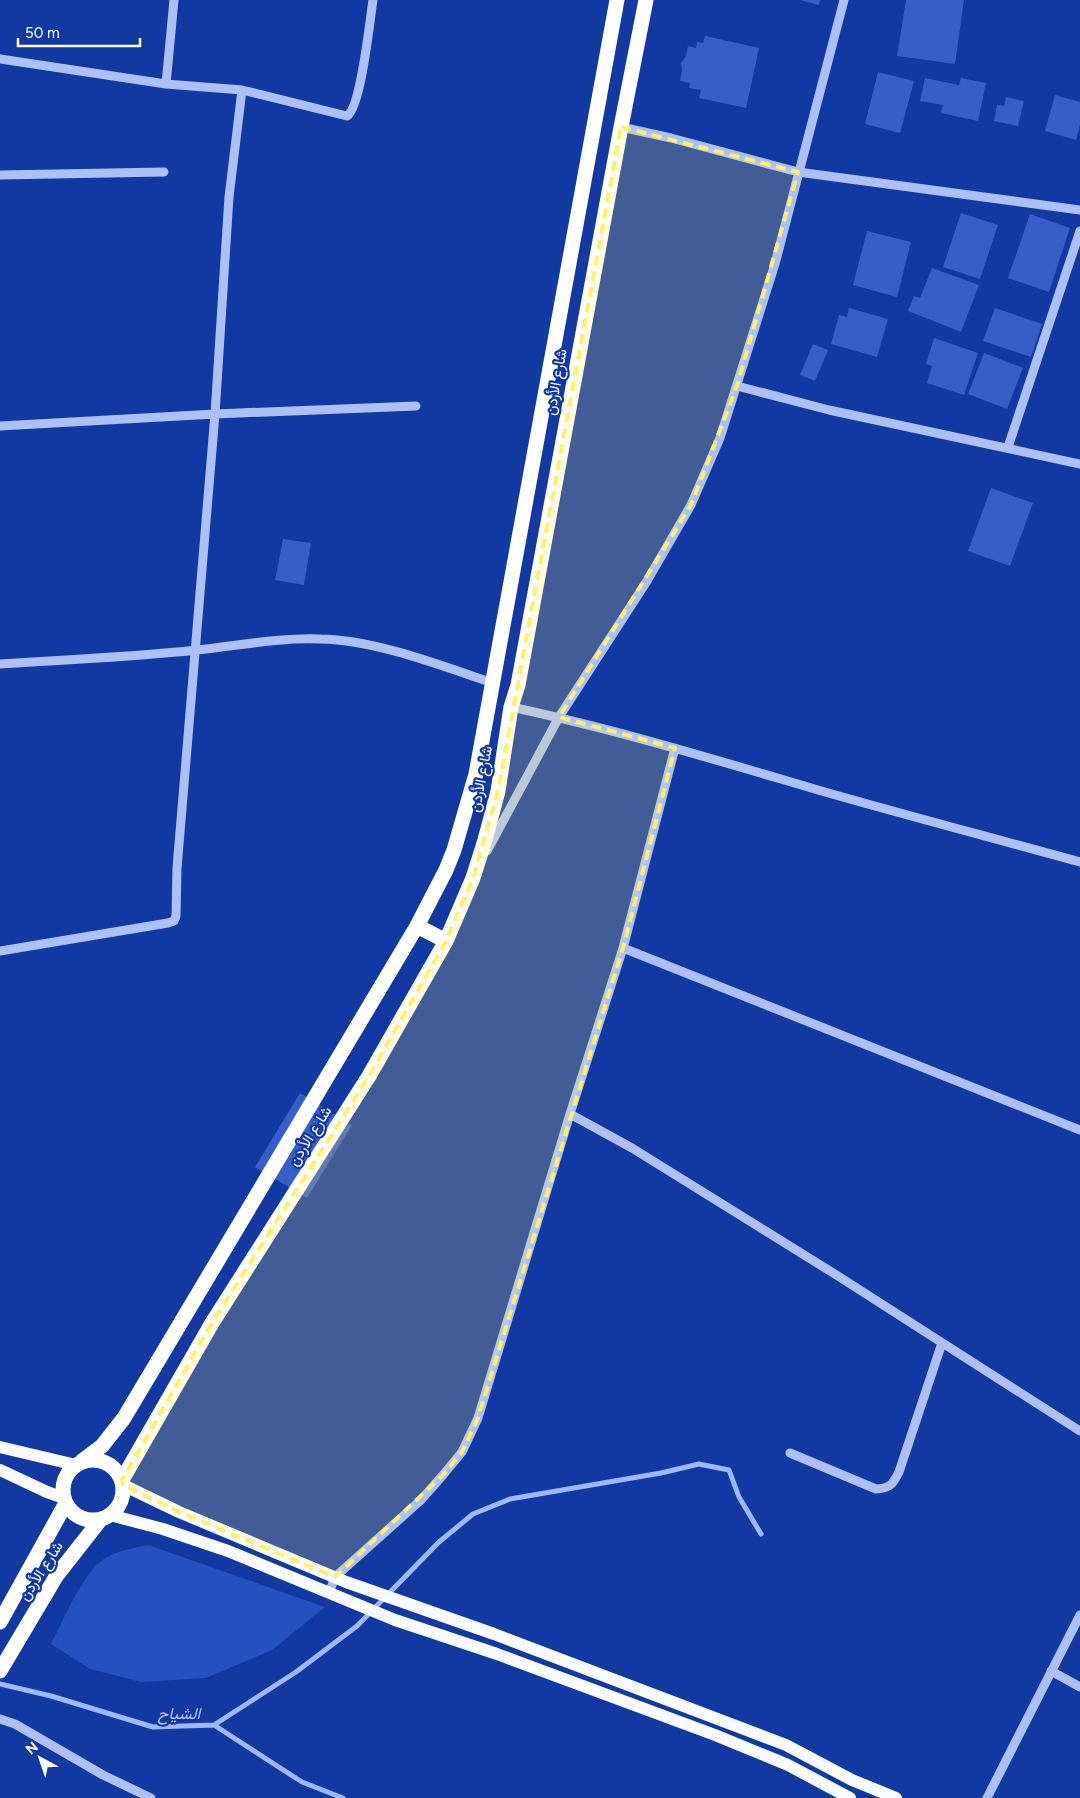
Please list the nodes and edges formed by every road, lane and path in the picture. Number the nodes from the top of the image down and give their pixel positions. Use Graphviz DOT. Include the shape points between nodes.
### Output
graph roads {
  1 [pos="174,0"];
  2 [pos="373,0"];
  3 [pos="617,0"];
  4 [pos="646,0"];
  5 [pos="844,0"];
  6 [pos="0,60"];
  7 [pos="166,84"];
  8 [pos="242,90"];
  9 [pos="621,127"];
  10 [pos="164,172"];
  11 [pos="798,172"];
  12 [pos="0,175"];
  13 [pos="1080,210"];
  14 [pos="1080,231"];
  15 [pos="737,386"];
  16 [pos="416,406"];
  17 [pos="215,414"];
  18 [pos="0,426"];
  19 [pos="1008,447"];
  20 [pos="1080,464"];
  21 [pos="196,650"];
  22 [pos="0,664"];
  23 [pos="493,683"];
  24 [pos="512,706"];
  25 [pos="559,716"];
  26 [pos="675,748"];
  27 [pos="1080,862"];
  28 [pos="473,878"];
  29 [pos="418,926"];
  30 [pos="446,941"];
  31 [pos="623,948"];
  32 [pos="0,951"];
  33 [pos="570,1114"];
  34 [pos="1080,1130"];
  35 [pos="942,1343"];
  36 [pos="1080,1431"];
  37 [pos="0,1447"];
  38 [pos="790,1453"];
  39 [pos="79,1463"];
  40 [pos="0,1470"];
  41 [pos="123,1482"];
  42 [pos="65,1500"];
  43 [pos="105,1517"];
  44 [pos="341,1580"];
  45 [pos="333,1594"];
  46 [pos="1080,1615"];
  47 [pos="0,1622"];
  48 [pos="0,1671"];
  49 [pos="1051,1671"];
  50 [pos="1080,1687"];
  51 [pos="0,1719"];
  52 [pos="151,1798"];
  53 [pos="850,1798"];
  54 [pos="896,1798"];
  55 [pos="986,1798"];
  1 -- 7 [label="street"];
  2 -- 8 [label="street" via="362,78 349,115"];
  3 -- 23 [label="highway, شارع الأردن"];
  4 -- 9 [label="highway, شارع الأردن"];
  5 -- 11 [label="street"];
  6 -- 7 [label="street"];
  7 -- 8 [label="street"];
  8 -- 17 [label="street" via="229,197"];
  9 -- 11 [label="street"];
  9 -- 24 [label="highway, شارع الأردن"];
  10 -- 12 [label="street"];
  11 -- 13 [label="street"];
  11 -- 15 [label="street" via="775,264"];
  14 -- 19 [label="street"];
  15 -- 19 [label="street" via="829,410"];
  15 -- 25 [label="street" via="720,438 691,505 647,581"];
  16 -- 17 [label="street"];
  17 -- 18 [label="street"];
  17 -- 21 [label="street"];
  19 -- 20 [label="street"];
  21 -- 22 [label="street"];
  21 -- 23 [label="street" via="322,638 368,645"];
  21 -- 32 [label="street" via="175,920"];
  23 -- 29 [label="highway, شارع الأردن" via="476,774 460,830 446,870"];
  24 -- 25 [label="street"];
  24 -- 28 [label="highway, شارع الأردن" via="498,791"];
  25 -- 26 [label="street"];
  25 -- 28 [label="street"];
  26 -- 27 [label="street"];
  26 -- 31 [label="street"];
  28 -- 30 [label="highway, شارع الأردن"];
  29 -- 30 [label="highway"];
  29 -- 39 [label="highway, شارع الأردن" via="124,1418 102,1446"];
  30 -- 41 [label="highway, شارع الأردن" via="369,1076 212,1323"];
  31 -- 33 [label="street"];
  31 -- 34 [label="street"];
  33 -- 35 [label="street" via="632,1148"];
  33 -- 44 [label="street" via="478,1418 462,1452 421,1500"];
  35 -- 36 [label="street"];
  35 -- 38 [label="street" via="899,1472 886,1488 876,1488"];
  37 -- 39 [label="main road"];
  39 -- 41 [label="highway" via="102,1460 118,1472"];
  39 -- 42 [label="highway" via="70,1470 64,1483"];
  40 -- 42 [label="main road"];
  41 -- 43 [label="highway" via="121,1502"];
  41 -- 44 [label="main road" via="179,1512"];
  42 -- 43 [label="highway" via="77,1515 92,1520"];
  42 -- 47 [label="highway, شارع الأردن"];
  43 -- 45 [label="main road" via="163,1529 228,1551"];
  43 -- 48 [label="highway, شارع الأردن" via="57,1575"];
  44 -- 45 [label="street"];
  44 -- 54 [label="main road" via="503,1637 786,1745 852,1780"];
  45 -- 53 [label="main road" via="395,1620 716,1735 788,1765"];
  46 -- 49 [label="street"];
  49 -- 50 [label="street"];
  49 -- 55 [label="street"];
  51 -- 52 [label="street" via="15,1724 103,1775"];
}
